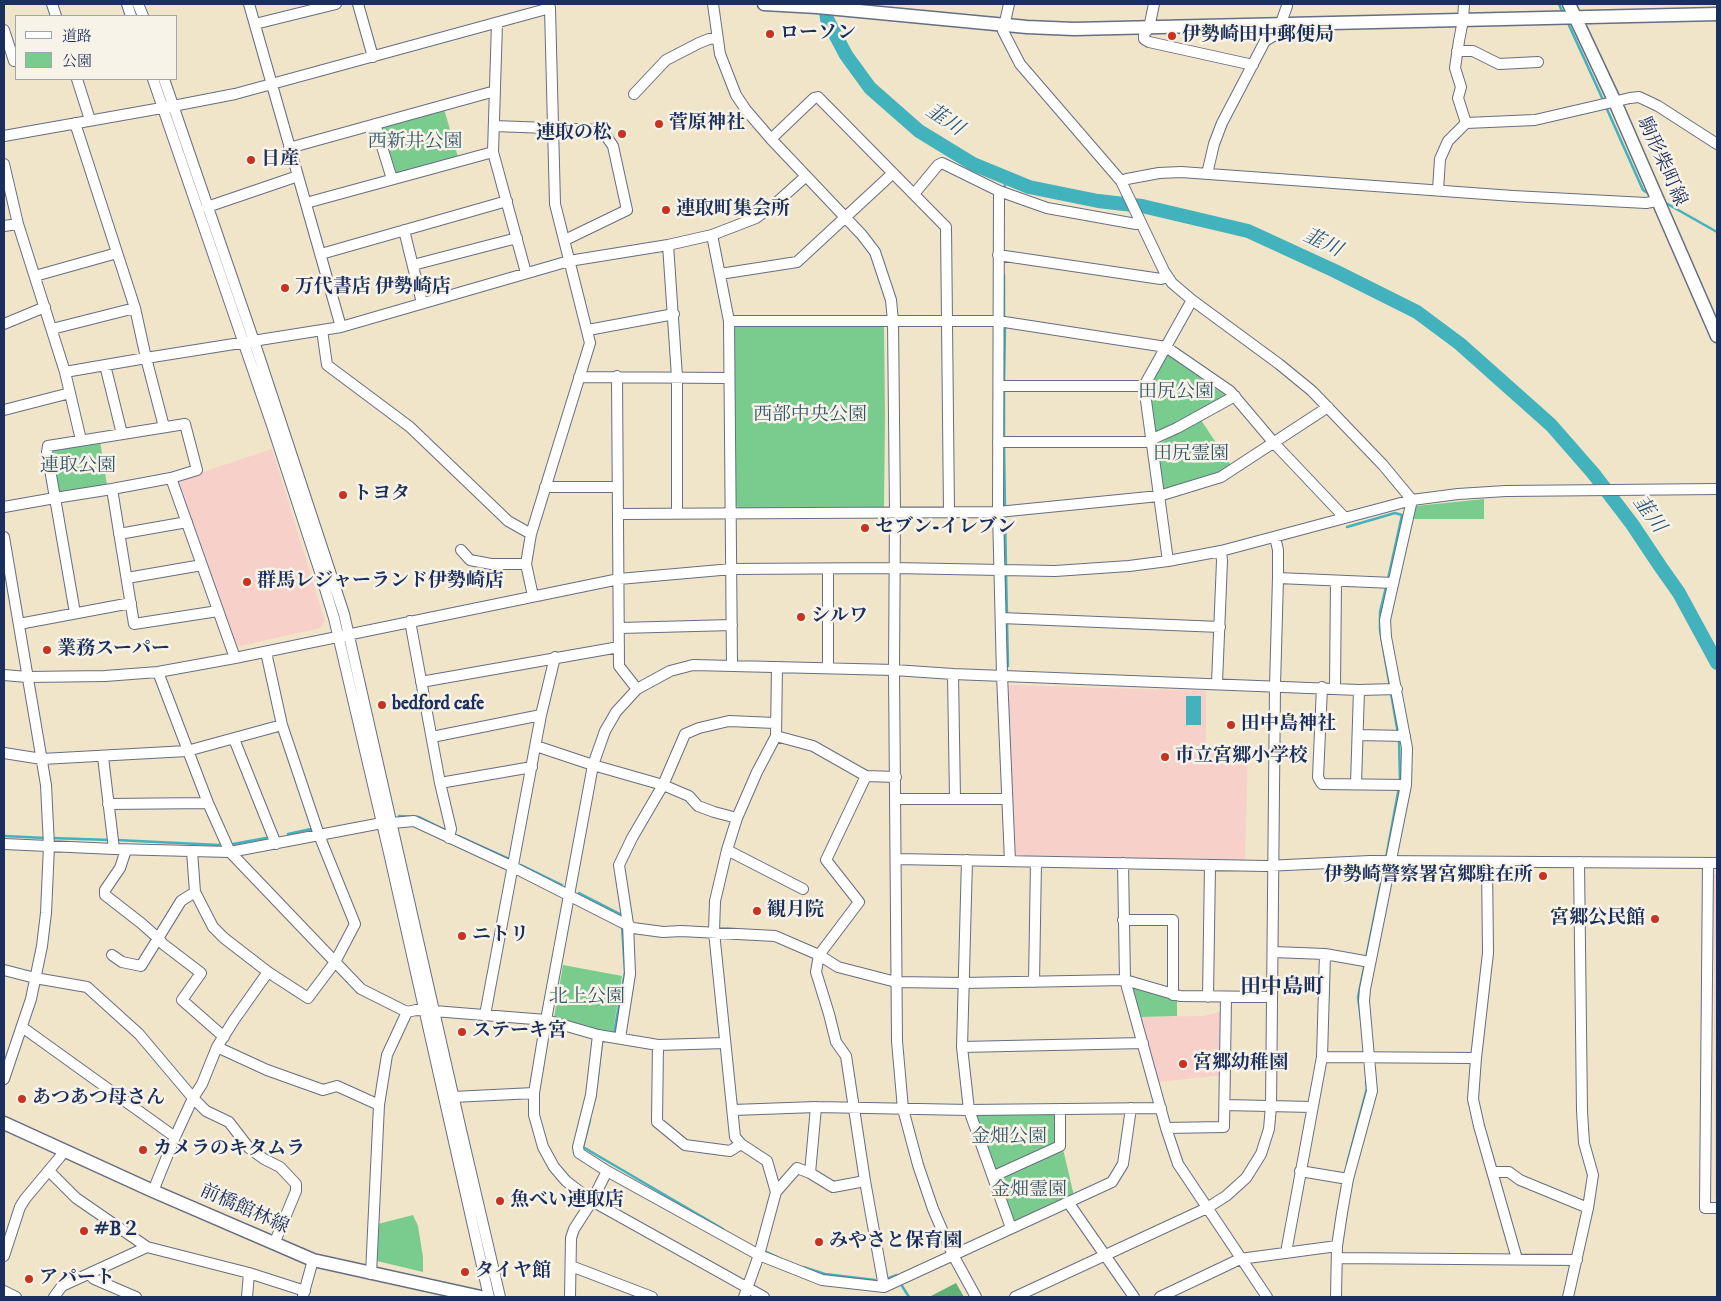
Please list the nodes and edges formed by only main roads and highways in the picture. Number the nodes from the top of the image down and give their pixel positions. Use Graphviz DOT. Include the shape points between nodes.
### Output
graph roads {
  1 [pos="764,4"];
  2 [pos="1569,4"];
  3 [pos="1717,14"];
  4 [pos="1576,17"];
  5 [pos="1717,336"];
  6 [pos="4,1123"];
  7 [pos="481,1297"];
  1 -- 4 [label="main road" via="1054,29"];
  2 -- 4 [label="main road, 駒形柴町線"];
  3 -- 4 [label="main road"];
  4 -- 5 [label="main road, 駒形柴町線"];
  6 -- 7 [label="main road, 前橋館林線" via="313,1260"];
}
